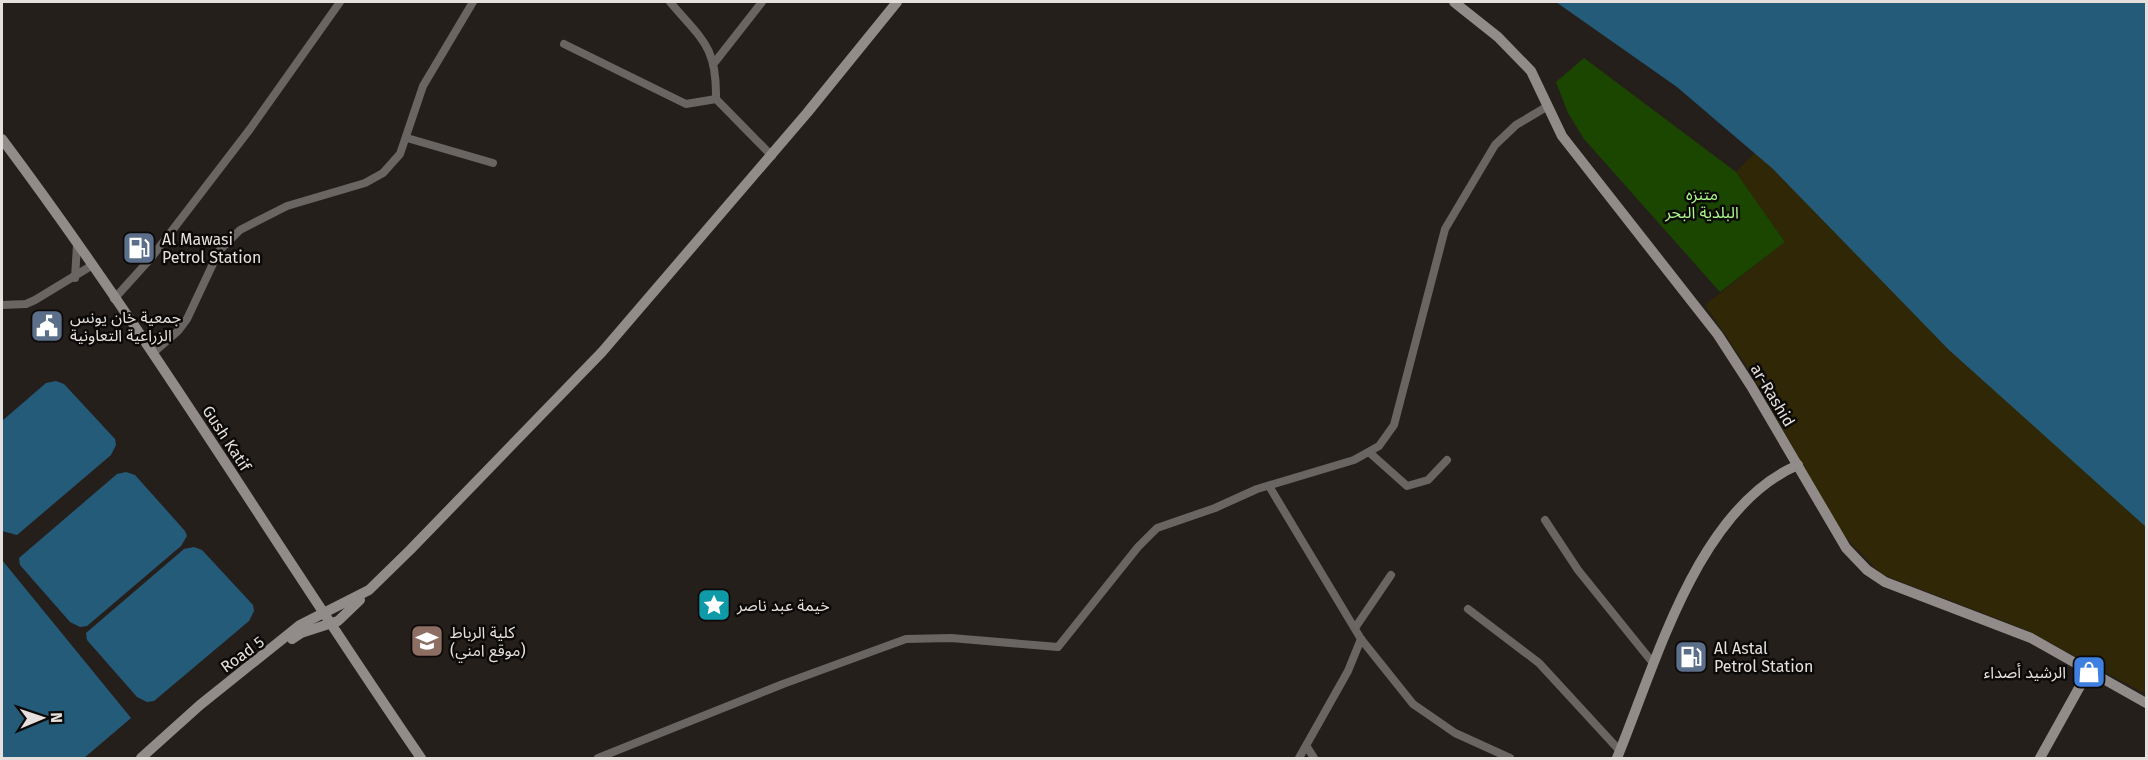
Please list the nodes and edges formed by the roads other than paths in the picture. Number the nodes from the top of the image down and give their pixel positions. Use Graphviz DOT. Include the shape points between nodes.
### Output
graph roads {
  1 [pos="340,2"];
  2 [pos="473,2"];
  3 [pos="670,2"];
  4 [pos="762,2"];
  5 [pos="897,2"];
  6 [pos="1454,2"];
  7 [pos="564,44"];
  8 [pos="715,62"];
  9 [pos="716,99"];
  10 [pos="1548,106"];
  11 [pos="407,138"];
  12 [pos="2,139"];
  13 [pos="771,156"];
  14 [pos="493,163"];
  15 [pos="77,245"];
  16 [pos="92,267"];
  17 [pos="75,278"];
  18 [pos="114,299"];
  19 [pos="2,305"];
  20 [pos="153,353"];
  21 [pos="1370,453"];
  22 [pos="1447,460"];
  23 [pos="1798,465"];
  24 [pos="1269,486"];
  25 [pos="1545,520"];
  26 [pos="1391,575"];
  27 [pos="369,590"];
  28 [pos="1468,609"];
  29 [pos="321,611"];
  30 [pos="329,625"];
  31 [pos="1355,628"];
  32 [pos="1361,639"];
  33 [pos="266,655"];
  34 [pos="1653,663"];
  35 [pos="2090,669"];
  36 [pos="2146,703"];
  37 [pos="1307,747"];
  38 [pos="1619,755"];
  39 [pos="141,759"];
  40 [pos="421,759"];
  41 [pos="598,759"];
  42 [pos="1299,759"];
  43 [pos="1314,759"];
  44 [pos="1510,759"];
  45 [pos="2040,759"];
  1 -- 18 [label="street" via="250,129 139,273"];
  2 -- 11 [label="street" via="423,86"];
  3 -- 8 [label="street" via="710,50"];
  4 -- 8 [label="street"];
  5 -- 13 [label="main road, Road 5"];
  6 -- 10 [label="main road, ar-Rashid" via="1498,37 1531,71"];
  7 -- 9 [label="street" via="686,104"];
  8 -- 9 [label="street"];
  9 -- 13 [label="street"];
  10 -- 21 [label="street" via="1516,125 1495,145 1444,229 1394,425"];
  10 -- 23 [label="main road, ar-Rashid" via="1562,136 1718,335"];
  11 -- 14 [label="street"];
  11 -- 20 [label="street" via="400,154 374,179 287,206 227,242 211,266 187,319"];
  12 -- 15 [label="main road, Gush Katif"];
  13 -- 27 [label="main road, Road 5" via="602,352"];
  15 -- 16 [label="main road, Gush Katif"];
  15 -- 17 [label="street"];
  16 -- 17 [label="street"];
  16 -- 18 [label="main road, Gush Katif"];
  17 -- 19 [label="street" via="26,304"];
  18 -- 20 [label="main road, Gush Katif"];
  20 -- 29 [label="main road, Gush Katif"];
  21 -- 22 [label="street" via="1407,486 1428,480"];
  21 -- 24 [label="street" via="1334,468"];
  23 -- 34 [label="main road" via="1773,476 1724,525"];
  23 -- 35 [label="main road, ar-Rashid" via="1846,548 1867,570 1885,582 2031,638"];
  24 -- 31 [label="street"];
  24 -- 41 [label="street" via="1157,528 1058,647 951,638 906,639"];
  25 -- 34 [label="street" via="1578,570"];
  26 -- 31 [label="street"];
  27 -- 29 [label="main road" via="352,601"];
  27 -- 30 [label="main road, Road 5"];
  28 -- 38 [label="street" via="1525,650"];
  29 -- 30 [label="main road, Gush Katif"];
  29 -- 33 [label="main road"];
  30 -- 33 [label="main road, Road 5" via="301,633"];
  30 -- 40 [label="main road, Gush Katif"];
  31 -- 32 [label="street"];
  32 -- 37 [label="street"];
  32 -- 44 [label="street" via="1413,704 1455,733"];
  33 -- 39 [label="main road, Road 5" via="200,705"];
  34 -- 38 [label="main road"];
  35 -- 36 [label="main road, ar-Rashid"];
  35 -- 45 [label="main road"];
  37 -- 42 [label="street"];
  37 -- 43 [label="street"];
}
